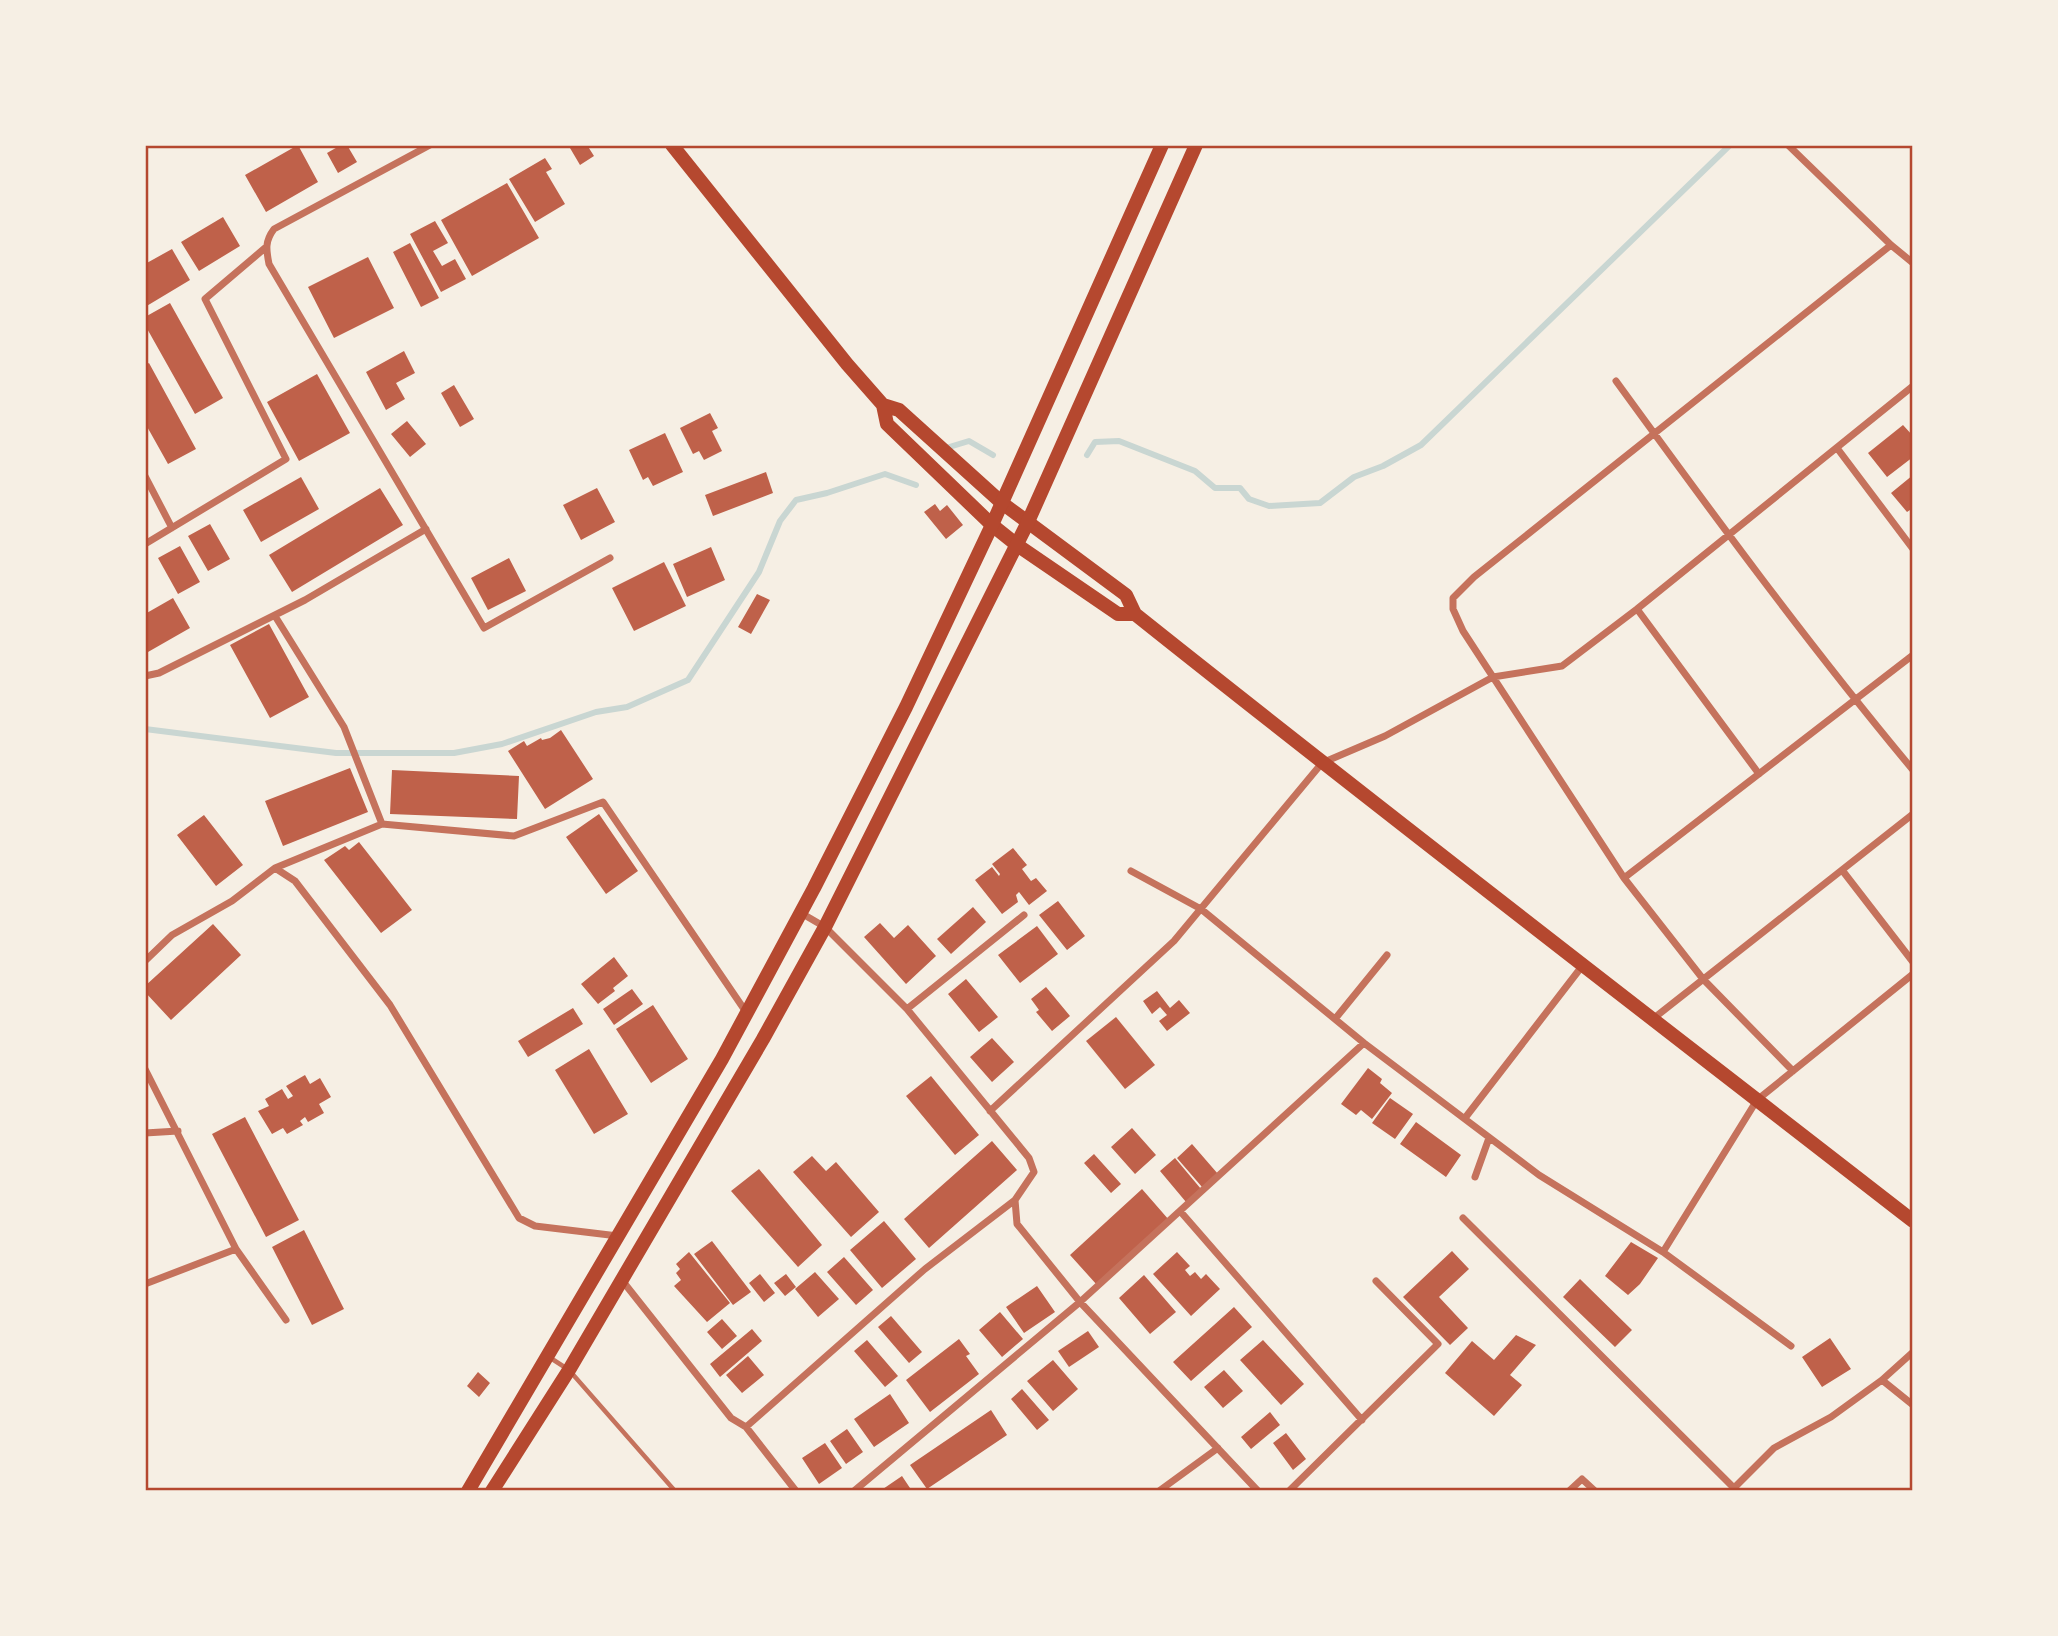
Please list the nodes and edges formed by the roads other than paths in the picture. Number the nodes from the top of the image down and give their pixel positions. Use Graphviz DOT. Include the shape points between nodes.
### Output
graph roads {
  1 [pos="430,145"];
  2 [pos="672,145"];
  3 [pos="1162,145"];
  4 [pos="1196,145"];
  5 [pos="1787,145"];
  6 [pos="1891,245"];
  7 [pos="265,248"];
  8 [pos="1913,263"];
  9 [pos="1616,381"];
  10 [pos="1913,386"];
  11 [pos="883,405"];
  12 [pos="1654,434"];
  13 [pos="1837,448"];
  14 [pos="145,476"];
  15 [pos="1002,503"];
  16 [pos="1027,524"];
  17 [pos="992,525"];
  18 [pos="172,528"];
  19 [pos="426,529"];
  20 [pos="1727,535"];
  21 [pos="145,544"];
  22 [pos="1017,545"];
  23 [pos="1913,549"];
  24 [pos="610,558"];
  25 [pos="1637,609"];
  26 [pos="1135,614"];
  27 [pos="275,616"];
  28 [pos="1913,655"];
  29 [pos="145,676"];
  30 [pos="1493,677"];
  31 [pos="1854,700"];
  32 [pos="1322,764"];
  33 [pos="1913,770"];
  34 [pos="1759,774"];
  35 [pos="1913,814"];
  36 [pos="382,824"];
  37 [pos="275,868"];
  38 [pos="1842,870"];
  39 [pos="1131,871"];
  40 [pos="1624,878"];
  41 [pos="1200,909"];
  42 [pos="801,913"];
  43 [pos="1024,915"];
  44 [pos="825,927"];
  45 [pos="1387,955"];
  46 [pos="145,961"];
  47 [pos="1913,962"];
  48 [pos="1583,965"];
  49 [pos="1913,974"];
  50 [pos="1703,979"];
  51 [pos="907,1009"];
  52 [pos="747,1012"];
  53 [pos="1654,1018"];
  54 [pos="1335,1019"];
  55 [pos="1364,1042"];
  56 [pos="145,1069"];
  57 [pos="1793,1071"];
  58 [pos="1757,1100"];
  59 [pos="990,1111"];
  60 [pos="1465,1118"];
  61 [pos="178,1131"];
  62 [pos="145,1133"];
  63 [pos="1489,1138"];
  64 [pos="1475,1177"];
  65 [pos="1015,1200"];
  66 [pos="1180,1211"];
  67 [pos="1463,1218"];
  68 [pos="1913,1221"];
  69 [pos="618,1236"];
  70 [pos="236,1249"];
  71 [pos="1663,1252"];
  72 [pos="621,1279"];
  73 [pos="1376,1281"];
  74 [pos="145,1284"];
  75 [pos="1080,1302"];
  76 [pos="286,1320"];
  77 [pos="1791,1346"];
  78 [pos="1913,1352"];
  79 [pos="547,1355"];
  80 [pos="569,1370"];
  81 [pos="1882,1380"];
  82 [pos="1913,1405"];
  83 [pos="1363,1420"];
  84 [pos="746,1427"];
  85 [pos="1218,1448"];
  86 [pos="1734,1490"];
  87 [pos="468,1491"];
  88 [pos="492,1491"];
  89 [pos="676,1491"];
  90 [pos="796,1491"];
  91 [pos="854,1491"];
  92 [pos="1160,1491"];
  93 [pos="1258,1491"];
  94 [pos="1289,1491"];
  95 [pos="1569,1491"];
  96 [pos="1595,1491"];
  1 -- 7 [label="street" via="274,229"];
  2 -- 11 [label="main road"];
  3 -- 15 [label="main road"];
  4 -- 16 [label="main road"];
  5 -- 6 [label="street"];
  6 -- 8 [label="street"];
  6 -- 12 [label="street"];
  7 -- 18 [label="street" via="205,299 286,459"];
  7 -- 19 [label="street" via="275,276"];
  9 -- 12 [label="street"];
  10 -- 13 [label="street"];
  11 -- 15 [label="main road" via="899,410"];
  11 -- 17 [label="main road" via="887,424"];
  12 -- 20 [label="street"];
  12 -- 30 [label="street" via="1453,597 1463,631"];
  13 -- 20 [label="street"];
  13 -- 23 [label="street"];
  14 -- 18 [label="street"];
  15 -- 16 [label="main road"];
  15 -- 17 [label="main road"];
  16 -- 22 [label="main road"];
  16 -- 26 [label="main road" via="1126,595"];
  17 -- 22 [label="main road"];
  17 -- 42 [label="main road"];
  18 -- 21 [label="street"];
  19 -- 24 [label="street" via="484,628"];
  19 -- 27 [label="street"];
  20 -- 25 [label="street"];
  20 -- 31 [label="street"];
  22 -- 26 [label="main road" via="1118,614"];
  22 -- 44 [label="main road"];
  25 -- 30 [label="street" via="1562,666"];
  25 -- 34 [label="street"];
  26 -- 32 [label="main road"];
  27 -- 29 [label="street"];
  27 -- 36 [label="street" via="344,727"];
  28 -- 31 [label="street"];
  30 -- 32 [label="street" via="1385,736"];
  30 -- 40 [label="street"];
  31 -- 33 [label="street"];
  31 -- 34 [label="street"];
  32 -- 41 [label="street"];
  32 -- 48 [label="main road"];
  34 -- 40 [label="street"];
  35 -- 38 [label="street"];
  36 -- 37 [label="street"];
  36 -- 52 [label="street" via="514,836 603,802"];
  37 -- 46 [label="street" via="232,901 172,935"];
  37 -- 69 [label="street" via="295,881 390,1005 519,1218 535,1226"];
  38 -- 47 [label="street"];
  38 -- 50 [label="street"];
  39 -- 41 [label="street"];
  40 -- 50 [label="street"];
  41 -- 54 [label="street"];
  41 -- 59 [label="street" via="1174,941"];
  42 -- 44 [label="street"];
  42 -- 52 [label="main road"];
  43 -- 51 [label="street"];
  44 -- 51 [label="street"];
  44 -- 72 [label="main road"];
  45 -- 54 [label="street"];
  48 -- 53 [label="main road"];
  48 -- 60 [label="street"];
  49 -- 57 [label="street"];
  50 -- 53 [label="street"];
  50 -- 57 [label="street"];
  51 -- 59 [label="street"];
  52 -- 69 [label="main road"];
  53 -- 58 [label="main road"];
  54 -- 55 [label="street"];
  55 -- 60 [label="street"];
  55 -- 66 [label="street"];
  56 -- 61 [label="street"];
  57 -- 58 [label="street"];
  58 -- 68 [label="main road"];
  58 -- 71 [label="street"];
  59 -- 65 [label="street" via="1034,1167"];
  60 -- 63 [label="street"];
  61 -- 62 [label="street"];
  61 -- 70 [label="street"];
  63 -- 64 [label="street"];
  63 -- 71 [label="street" via="1539,1175"];
  65 -- 75 [label="street" via="1017,1224"];
  65 -- 84 [label="street" via="925,1269"];
  66 -- 75 [label="street"];
  66 -- 83 [label="street"];
  67 -- 86 [label="street"];
  69 -- 79 [label="main road"];
  70 -- 74 [label="street"];
  70 -- 76 [label="street"];
  71 -- 77 [label="street"];
  72 -- 80 [label="main road"];
  72 -- 84 [label="street" via="731,1418"];
  73 -- 83 [label="street" via="1437,1345"];
  75 -- 85 [label="street"];
  75 -- 91 [label="street"];
  78 -- 81 [label="street"];
  79 -- 80 [label="lane"];
  79 -- 87 [label="main road"];
  80 -- 88 [label="main road"];
  80 -- 89 [label="lane"];
  81 -- 82 [label="street"];
  81 -- 86 [label="street" via="1831,1417 1774,1448"];
  83 -- 94 [label="street"];
  84 -- 90 [label="street"];
  85 -- 92 [label="street"];
  85 -- 93 [label="street"];
  95 -- 96 [label="street" via="1582,1479"];
}
